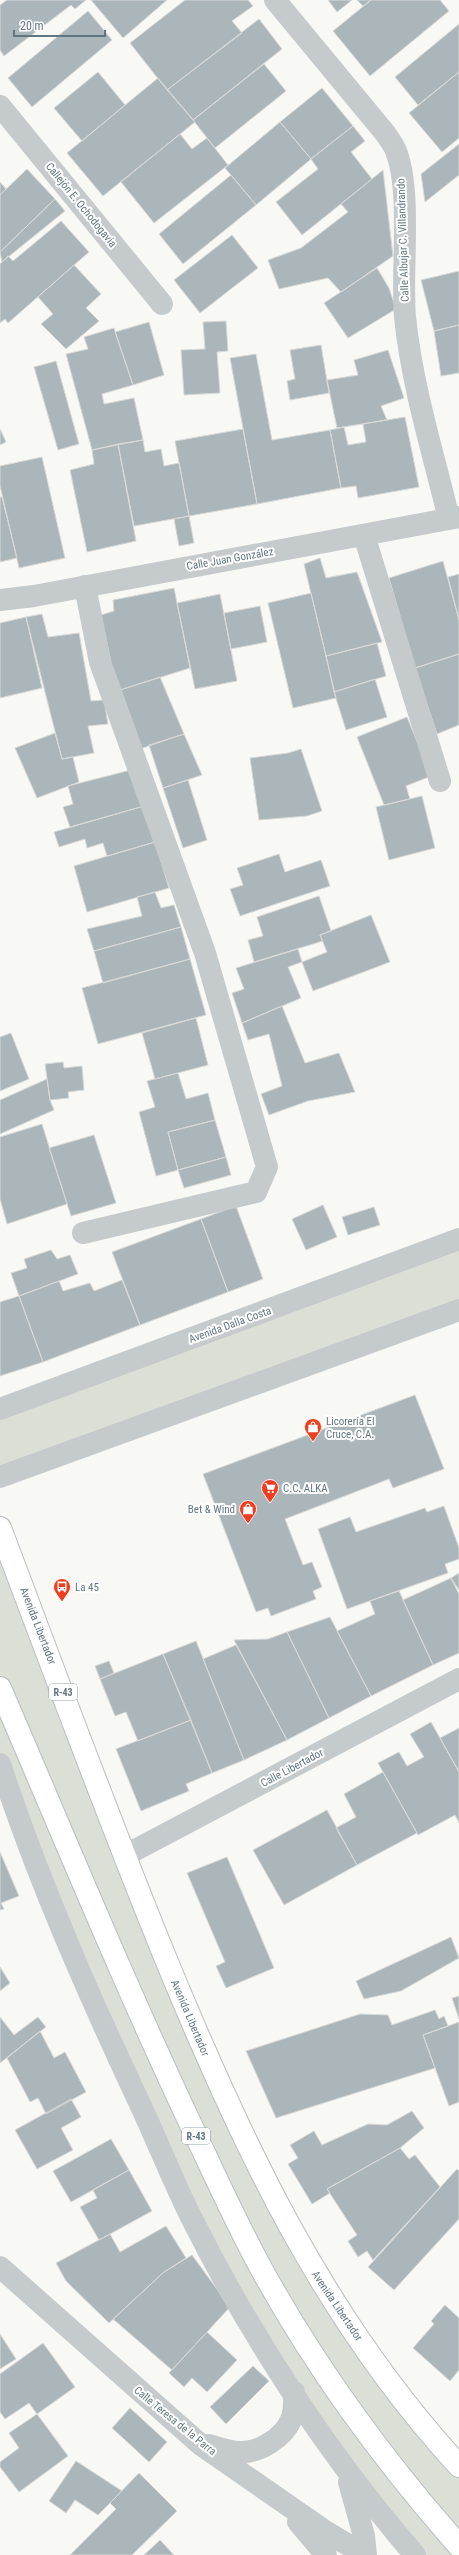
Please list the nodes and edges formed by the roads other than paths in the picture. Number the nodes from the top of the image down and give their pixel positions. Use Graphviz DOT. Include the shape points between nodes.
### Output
graph roads {
  1 [pos="275,0"];
  2 [pos="0,106"];
  3 [pos="162,304"];
  4 [pos="454,518"];
  5 [pos="364,535"];
  6 [pos="85,586"];
  7 [pos="0,600"];
  8 [pos="440,781"];
  9 [pos="83,1233"];
  10 [pos="459,1239"];
  11 [pos="459,1310"];
  12 [pos="0,1408"];
  13 [pos="0,1477"];
  14 [pos="0,1528"];
  15 [pos="459,1679"];
  16 [pos="0,1688"];
  17 [pos="0,1764"];
  18 [pos="124,1856"];
  19 [pos="0,2267"];
  20 [pos="294,2392"];
  21 [pos="192,2437"];
  22 [pos="343,2464"];
  23 [pos="459,2466"];
  24 [pos="268,2491"];
  25 [pos="459,2546"];
  26 [pos="326,2555"];
  27 [pos="366,2555"];
  28 [pos="414,2555"];
  1 -- 4 [label="street, Calle Albujar C. Villandrando" via="385,133 396,150 401,167 404,205 405,317 414,377"];
  2 -- 3 [label="street, Callejón E. Ochodogavia"];
  4 -- 5 [label="street, Calle Juan González"];
  5 -- 6 [label="street, Calle Juan González"];
  5 -- 8 [label="street"];
  6 -- 7 [label="street, Calle Juan González"];
  6 -- 9 [label="street" via="100,662 205,953 267,1167 256,1192"];
  10 -- 12 [label="street, Avenida Dalla Costa"];
  11 -- 13 [label="street"];
  14 -- 18 [label="main road, Avenida Libertador / R-43"];
  15 -- 18 [label="street, Calle Libertador"];
  16 -- 25 [label="main road, R-43" via="149,2036 262,2270 372,2441 408,2488"];
  17 -- 20 [label="street" via="24,1838 83,1980 191,2217 238,2302"];
  18 -- 23 [label="main road, Avenida Libertador / R-43" via="202,2047 250,2153 298,2246 346,2321 394,2386"];
  19 -- 21 [label="street, Calle Teresa de la Parra"];
  20 -- 21 [label="street" via="294,2410 290,2421 270,2443 257,2449 240,2452"];
  20 -- 22 [label="street"];
  21 -- 24 [label="street, Calle Teresa de la Parra"];
  22 -- 27 [label="street" via="359,2516"];
  22 -- 28 [label="street"];
  24 -- 26 [label="street"];
  24 -- 27 [label="street, Calle Teresa de la Parra"];
}
